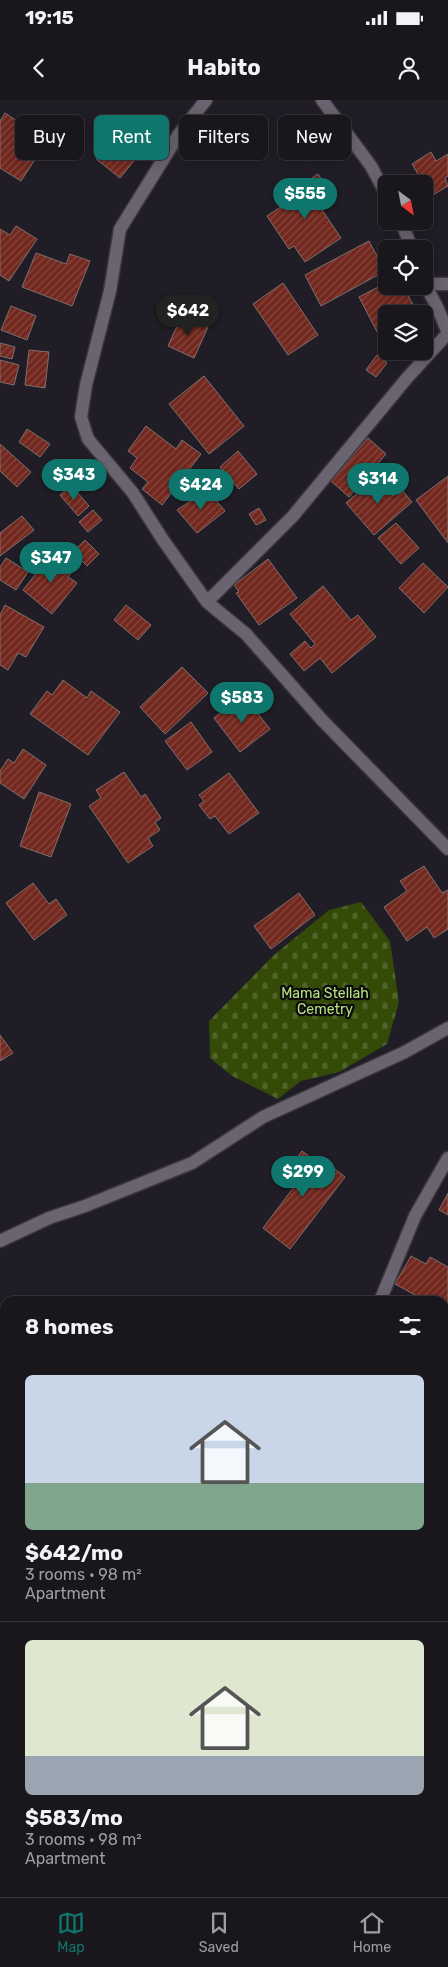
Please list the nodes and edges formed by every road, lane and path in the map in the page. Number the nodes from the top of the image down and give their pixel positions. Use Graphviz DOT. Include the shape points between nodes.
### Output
graph roads {
  1 [pos="206,100"];
  2 [pos="322,100"];
  3 [pos="378,179"];
  4 [pos="433,283"];
  5 [pos="448,284"];
  6 [pos="430,295"];
  7 [pos="448,333"];
  8 [pos="208,602"];
  9 [pos="448,849"];
  10 [pos="448,1028"];
  11 [pos="448,1158"];
  12 [pos="0,1240"];
  13 [pos="382,1296"];
  1 -- 8 [label="street" via="179,134 120,229 110,291 81,417 88,439 134,493"];
  2 -- 3 [label="street"];
  4 -- 5 [label="street"];
  6 -- 7 [label="street"];
  7 -- 8 [label="street" via="293,516"];
  8 -- 9 [label="street" via="246,634 322,720"];
  10 -- 12 [label="street" via="405,1052 263,1116 192,1163"];
  11 -- 13 [label="street" via="415,1216"];
}
